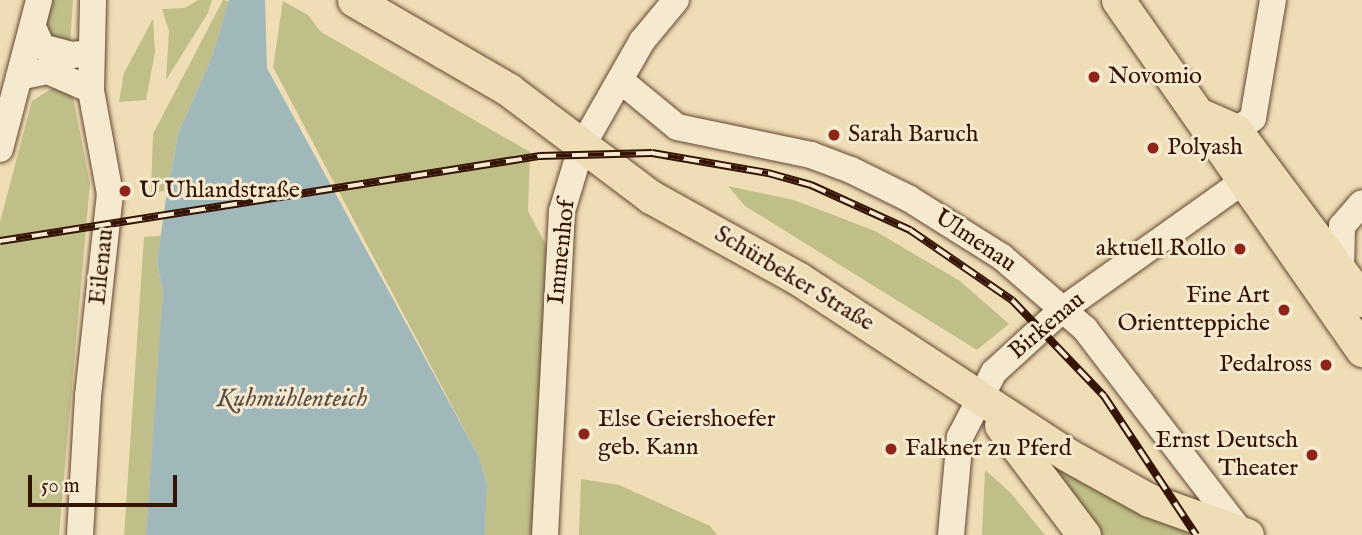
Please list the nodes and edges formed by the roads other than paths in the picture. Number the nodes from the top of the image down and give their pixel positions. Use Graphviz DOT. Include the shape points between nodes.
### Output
graph roads {
  1 [pos="39,0"];
  2 [pos="93,0"];
  3 [pos="676,0"];
  4 [pos="1118,0"];
  5 [pos="1273,0"];
  6 [pos="362,2"];
  7 [pos="33,27"];
  8 [pos="88,53"];
  9 [pos="19,77"];
  10 [pos="620,80"];
  11 [pos="91,90"];
  12 [pos="1203,116"];
  13 [pos="1236,131"];
  14 [pos="581,148"];
  15 [pos="0,149"];
  16 [pos="1242,182"];
  17 [pos="1362,203"];
  18 [pos="1341,271"];
  19 [pos="1362,300"];
  20 [pos="1062,310"];
  21 [pos="1362,350"];
  22 [pos="979,399"];
  23 [pos="1244,533"];
  24 [pos="80,535"];
  25 [pos="545,535"];
  26 [pos="951,535"];
  27 [pos="1084,535"];
  1 -- 7 [label="street"];
  2 -- 8 [label="street, Eilenau"];
  3 -- 10 [label="street, Immenhof" via="642,41"];
  4 -- 12 [label="main road"];
  5 -- 13 [label="street" via="1253,118"];
  6 -- 14 [label="main road, Schürbeker Straße" via="509,90"];
  7 -- 8 [label="street" via="42,47 72,55"];
  7 -- 9 [label="street"];
  8 -- 11 [label="street, Eilenau"];
  9 -- 11 [label="street" via="48,71"];
  9 -- 15 [label="street"];
  10 -- 14 [label="street, Immenhof"];
  10 -- 20 [label="street, Ulmenau" via="677,127 811,155 908,198 1002,257"];
  11 -- 24 [label="street, Eilenau" via="110,194 88,396"];
  12 -- 13 [label="main road"];
  12 -- 16 [label="main road"];
  13 -- 18 [label="main road"];
  14 -- 22 [label="main road, Schürbeker Straße" via="651,197 799,279"];
  14 -- 25 [label="street, Immenhof" via="562,211"];
  16 -- 20 [label="street, Birkenau"];
  16 -- 21 [label="main road"];
  17 -- 18 [label="street" via="1342,226"];
  18 -- 19 [label="main road"];
  20 -- 22 [label="street, Birkenau" via="994,372"];
  20 -- 23 [label="street, Ulmenau" via="1085,329"];
  22 -- 23 [label="main road, Schürbeker Straße" via="1149,500"];
  22 -- 26 [label="street, Birkenau" via="960,436"];
  22 -- 27 [label="main road"];
}
